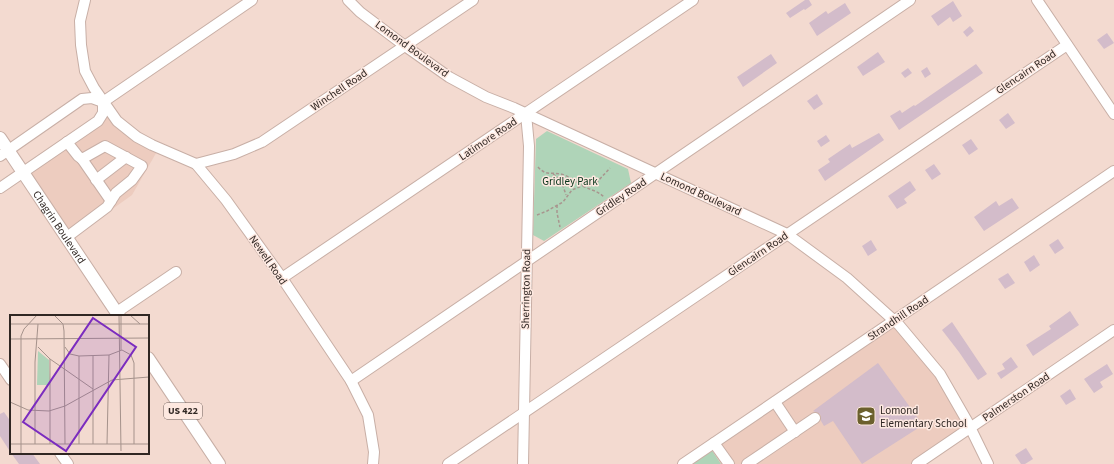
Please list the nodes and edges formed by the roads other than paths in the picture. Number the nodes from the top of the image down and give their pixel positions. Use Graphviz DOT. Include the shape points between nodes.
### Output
graph roads {
  1 [pos="85,0"];
  2 [pos="252,0"];
  3 [pos="348,0"];
  4 [pos="473,0"];
  5 [pos="693,0"];
  6 [pos="910,0"];
  7 [pos="1037,0"];
  8 [pos="1067,45"];
  9 [pos="405,46"];
  10 [pos="103,102"];
  11 [pos="526,114"];
  12 [pos="1114,114"];
  13 [pos="0,138"];
  14 [pos="67,142"];
  15 [pos="4,154"];
  16 [pos="126,157"];
  17 [pos="82,159"];
  18 [pos="196,164"];
  19 [pos="1114,171"];
  20 [pos="23,172"];
  21 [pos="656,173"];
  22 [pos="96,180"];
  23 [pos="0,188"];
  24 [pos="111,201"];
  25 [pos="787,234"];
  26 [pos="67,237"];
  27 [pos="526,262"];
  28 [pos="176,272"];
  29 [pos="282,278"];
  30 [pos="118,314"];
  31 [pos="894,321"];
  32 [pos="1114,330"];
  33 [pos="149,359"];
  34 [pos="0,364"];
  35 [pos="10,379"];
  36 [pos="351,381"];
  37 [pos="774,402"];
  38 [pos="524,413"];
  39 [pos="815,418"];
  40 [pos="970,429"];
  41 [pos="795,432"];
  42 [pos="714,443"];
  43 [pos="61,454"];
  44 [pos="68,464"];
  45 [pos="219,464"];
  46 [pos="373,464"];
  47 [pos="448,464"];
  48 [pos="523,464"];
  49 [pos="683,464"];
  50 [pos="730,464"];
  51 [pos="747,464"];
  52 [pos="917,464"];
  53 [pos="988,464"];
  1 -- 10 [label="street, Newell Road" via="80,21 85,71"];
  2 -- 10 [label="street"];
  3 -- 9 [label="street, Lomond Boulevard"];
  4 -- 9 [label="street, Winchell Road"];
  5 -- 11 [label="street, Latimore Road"];
  6 -- 21 [label="street, Gridley Road"];
  7 -- 8 [label="street"];
  8 -- 12 [label="street"];
  8 -- 25 [label="street, Glencairn Road"];
  9 -- 11 [label="street, Lomond Boulevard" via="486,97"];
  9 -- 18 [label="street, Winchell Road" via="262,142 234,154"];
  10 -- 14 [label="street" via="103,113 98,121"];
  10 -- 15 [label="street" via="92,98 82,99"];
  10 -- 18 [label="street, Newell Road" via="117,121 137,137"];
  11 -- 21 [label="street, Lomond Boulevard"];
  11 -- 27 [label="street, Sherrington Road" via="529,146"];
  11 -- 29 [label="street, Latimore Road"];
  13 -- 15 [label="main road, Chagrin Boulevard"];
  14 -- 17 [label="street"];
  14 -- 20 [label="street"];
  15 -- 20 [label="main road, Chagrin Boulevard"];
  16 -- 17 [label="street" via="105,146"];
  16 -- 22 [label="street"];
  16 -- 24 [label="street" via="142,166"];
  17 -- 22 [label="street"];
  18 -- 29 [label="street, Newell Road" via="226,200"];
  19 -- 31 [label="street, Strandhill Road"];
  20 -- 23 [label="street"];
  20 -- 26 [label="main road, Chagrin Boulevard"];
  21 -- 25 [label="street, Lomond Boulevard"];
  21 -- 27 [label="street, Gridley Road"];
  22 -- 24 [label="street"];
  24 -- 26 [label="street" via="107,207"];
  25 -- 31 [label="street, Lomond Boulevard" via="846,278"];
  25 -- 38 [label="street, Glencairn Road"];
  26 -- 30 [label="main road, Chagrin Boulevard"];
  27 -- 36 [label="street, Gridley Road"];
  27 -- 38 [label="street, Sherrington Road"];
  28 -- 30 [label="street"];
  29 -- 36 [label="street, Newell Road"];
  31 -- 37 [label="street, Strandhill Road"];
  31 -- 40 [label="street, Lomond Boulevard" via="940,374"];
  32 -- 40 [label="street, Palmerston Road"];
  33 -- 45 [label="main road, US 422"];
  34 -- 35 [label="street"];
  36 -- 46 [label="street, Newell Road" via="368,415 374,452"];
  37 -- 41 [label="street"];
  37 -- 42 [label="street, Strandhill Road"];
  38 -- 47 [label="street, Glencairn Road"];
  38 -- 48 [label="street, Sherrington Road"];
  39 -- 41 [label="street"];
  40 -- 52 [label="street, Palmerston Road"];
  40 -- 53 [label="street, Lomond Boulevard"];
  41 -- 51 [label="street"];
  42 -- 49 [label="street, Strandhill Road"];
  42 -- 50 [label="street"];
  43 -- 44 [label="street"];
}
